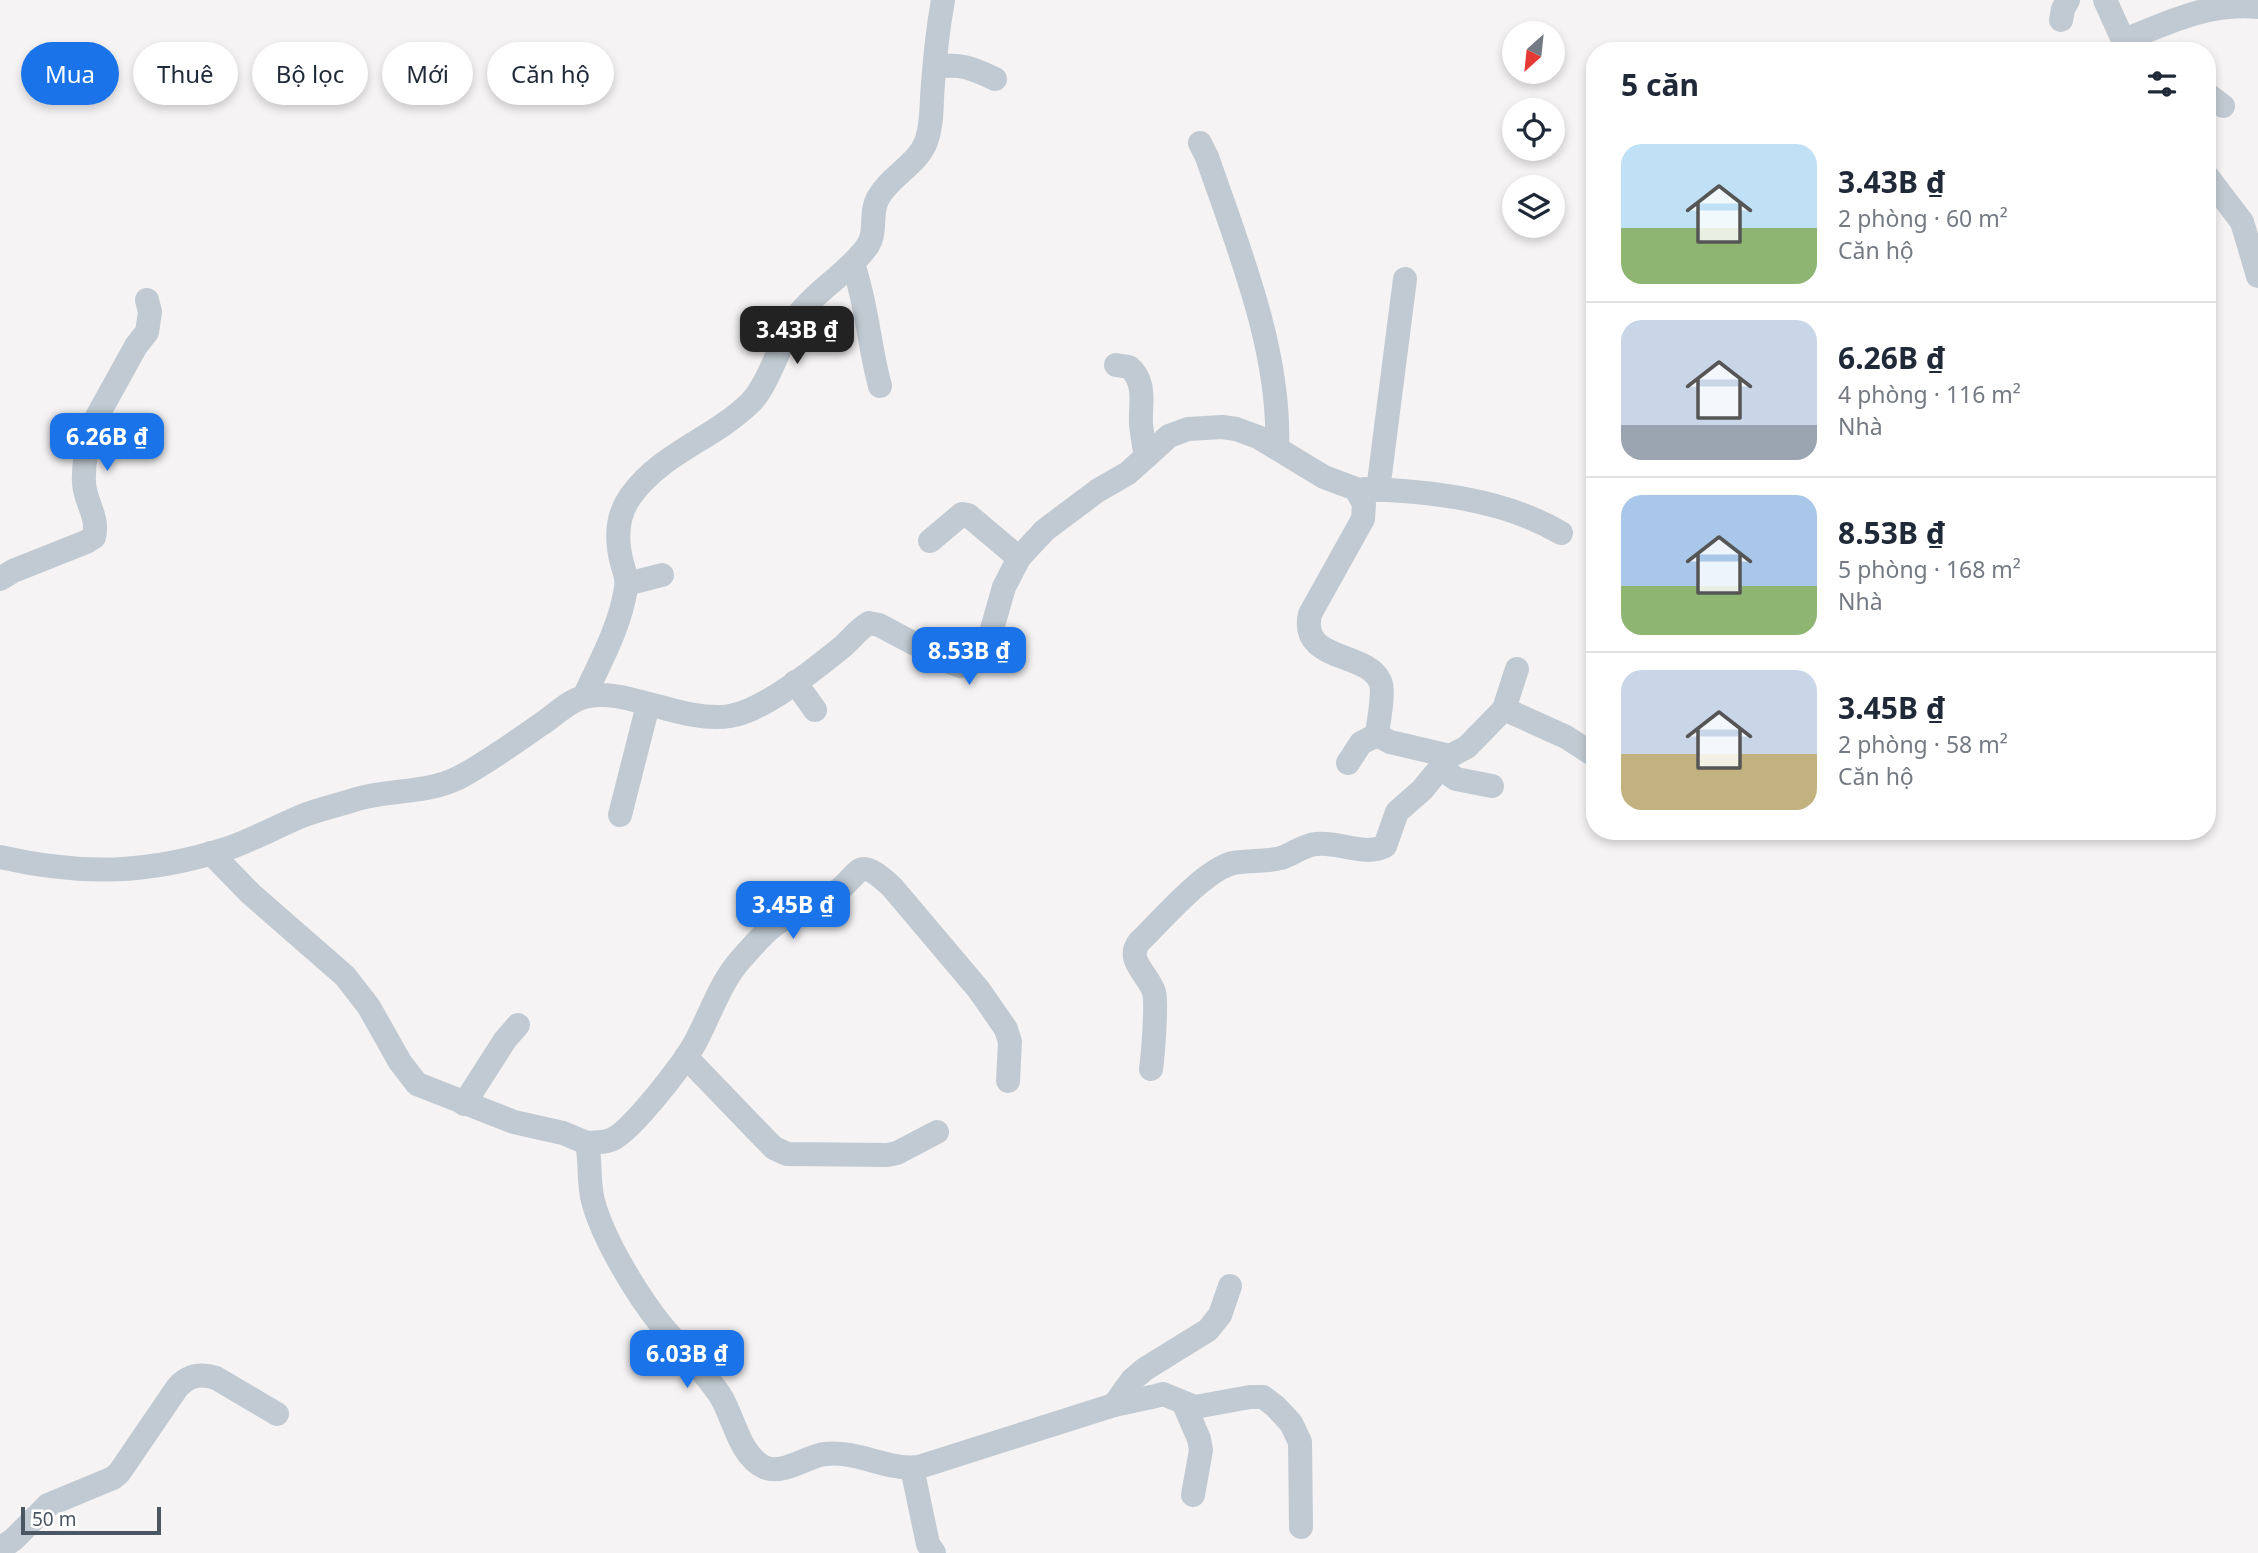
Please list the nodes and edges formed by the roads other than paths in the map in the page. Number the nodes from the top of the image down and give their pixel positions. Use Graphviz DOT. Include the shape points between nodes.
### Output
graph roads {
  1 [pos="943,0"];
  2 [pos="2105,0"];
  3 [pos="2258,7"];
  4 [pos="2132,42"];
  5 [pos="2137,42"];
  6 [pos="935,67"];
  7 [pos="995,79"];
  8 [pos="1200,144"];
  9 [pos="2216,188"];
  10 [pos="853,264"];
  11 [pos="2258,276"];
  12 [pos="1405,279"];
  13 [pos="148,300"];
  14 [pos="1116,365"];
  15 [pos="880,386"];
  16 [pos="1277,448"];
  17 [pos="1146,457"];
  18 [pos="1367,489"];
  19 [pos="1561,533"];
  20 [pos="930,541"];
  21 [pos="1019,558"];
  22 [pos="662,575"];
  23 [pos="0,579"];
  24 [pos="627,584"];
  25 [pos="1517,669"];
  26 [pos="795,682"];
  27 [pos="584,697"];
  28 [pos="648,705"];
  29 [pos="1504,709"];
  30 [pos="816,710"];
  31 [pos="1377,735"];
  32 [pos="1586,750"];
  33 [pos="1446,762"];
  34 [pos="1348,763"];
  35 [pos="1492,786"];
  36 [pos="620,815"];
  37 [pos="211,853"];
  38 [pos="0,857"];
  39 [pos="518,1025"];
  40 [pos="687,1057"];
  41 [pos="1151,1069"];
  42 [pos="1008,1081"];
  43 [pos="464,1104"];
  44 [pos="937,1132"];
  45 [pos="587,1143"];
  46 [pos="1230,1286"];
  47 [pos="1184,1404"];
  48 [pos="1114,1405"];
  49 [pos="277,1414"];
  50 [pos="912,1468"];
  51 [pos="1194,1495"];
  52 [pos="1301,1527"];
  53 [pos="0,1549"];
  54 [pos="934,1553"];
  1 -- 6 [label="street"];
  2 -- 4 [label="street"];
  3 -- 5 [label="street" via="2200,10"];
  6 -- 7 [label="street" via="965,66"];
  6 -- 10 [label="street" via="926,142 877,199 872,239"];
  8 -- 16 [label="street" via="1265,339 1278,422"];
  9 -- 11 [label="street" via="2242,222"];
  10 -- 15 [label="street"];
  10 -- 24 [label="street" via="798,316 753,401 711,434 678,451 630,497 617,532"];
  12 -- 18 [label="street" via="1380,463"];
  13 -- 23 [label="street" via="148,332 136,346 90,435 84,485 97,526 94,537"];
  14 -- 17 [label="street" via="1129,367 1138,378"];
  16 -- 17 [label="street" via="1236,429 1204,427 1169,436"];
  16 -- 18 [label="street" via="1324,477"];
  17 -- 21 [label="street" via="1045,530"];
  18 -- 19 [label="street" via="1485,505 1536,518"];
  18 -- 31 [label="street" via="1363,519 1310,614 1308,630 1318,644 1380,681"];
  20 -- 21 [label="street" via="956,517 968,515"];
  21 -- 26 [label="street" via="1004,587 988,643 972,663 960,666 947,661 872,623"];
  22 -- 24 [label="street"];
  24 -- 27 [label="street" via="617,625"];
  25 -- 29 [label="street"];
  26 -- 28 [label="street" via="732,716 696,715"];
  26 -- 30 [label="street"];
  27 -- 28 [label="street" via="600,695"];
  27 -- 37 [label="street" via="458,778 428,789 362,797"];
  28 -- 36 [label="street"];
  29 -- 32 [label="street"];
  29 -- 33 [label="street"];
  31 -- 33 [label="street"];
  31 -- 34 [label="street" via="1361,743"];
  33 -- 35 [label="street" via="1456,779"];
  33 -- 41 [label="street" via="1397,812 1385,846 1370,850 1314,844 1280,858 1231,863 1201,882 1139,942 1134,956 1154,992"];
  37 -- 38 [label="street" via="125,871 66,869"];
  37 -- 43 [label="street" via="345,976 369,1007 409,1076"];
  39 -- 43 [label="street"];
  40 -- 42 [label="street" via="715,998 741,958 773,926 836,892 858,871 867,869 892,887 1006,1029"];
  40 -- 44 [label="street" via="765,1139 787,1154 887,1155"];
  40 -- 45 [label="street" via="623,1133 612,1140"];
  43 -- 45 [label="street"];
  45 -- 50 [label="street" via="593,1200 618,1259 659,1323 720,1394 749,1454 765,1468 774,1469 823,1454 847,1454"];
  46 -- 48 [label="street" via="1208,1331 1145,1369"];
  47 -- 48 [label="street" via="1163,1394"];
  47 -- 51 [label="street" via="1201,1450"];
  47 -- 52 [label="street" via="1195,1407 1263,1397 1275,1406 1300,1442"];
  48 -- 50 [label="street"];
  49 -- 53 [label="street" via="216,1378 190,1377 164,1406 119,1473 48,1505"];
  50 -- 54 [label="street"];
}
